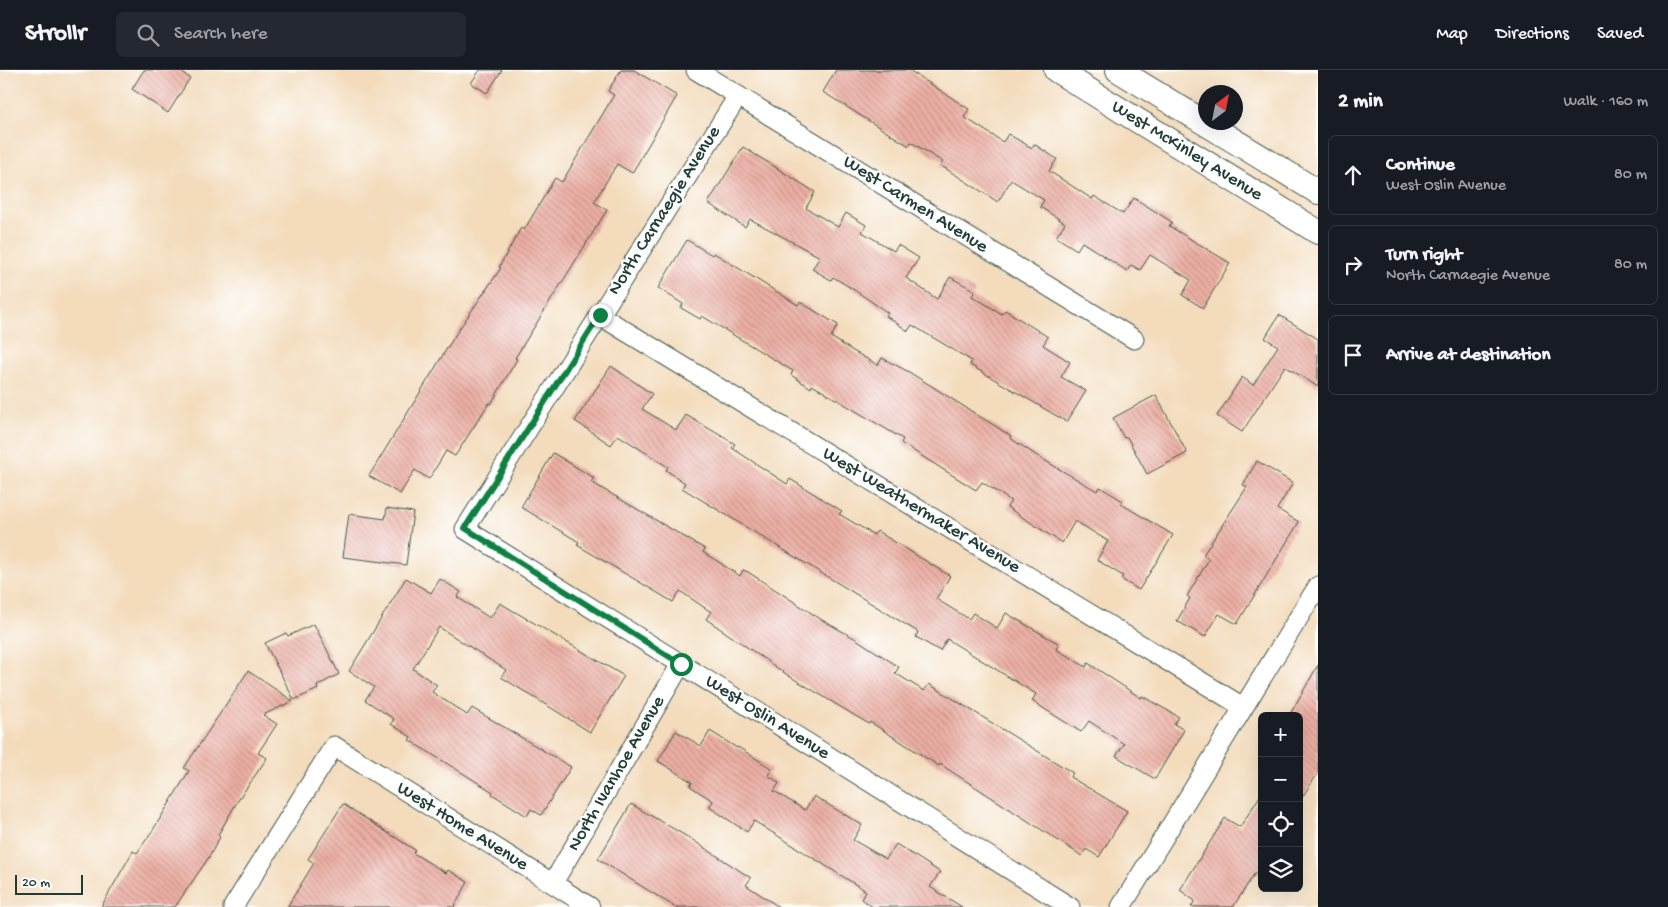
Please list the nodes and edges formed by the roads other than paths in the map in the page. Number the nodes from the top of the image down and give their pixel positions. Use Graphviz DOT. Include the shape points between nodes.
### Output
graph roads {
  1 [pos="696,70"];
  2 [pos="1056,70"];
  3 [pos="1118,70"];
  4 [pos="738,96"];
  5 [pos="1318,192"];
  6 [pos="1318,232"];
  7 [pos="600,315"];
  8 [pos="1134,339"];
  9 [pos="465,528"];
  10 [pos="1318,586"];
  11 [pos="681,664"];
  12 [pos="1243,707"];
  13 [pos="552,883"];
  14 [pos="233,907"];
  15 [pos="590,907"];
  16 [pos="1070,907"];
  17 [pos="1121,907"];
  1 -- 4 [label="street, West Carmen Avenue"];
  2 -- 6 [label="street, West McKinley Avenue"];
  3 -- 5 [label="street, West McKinley Avenue"];
  4 -- 7 [label="street, North Carnaegie Avenue"];
  4 -- 8 [label="street, West Carmen Avenue"];
  7 -- 9 [label="street, North Carnaegie Avenue"];
  7 -- 12 [label="street, West Weathermaker Avenue"];
  9 -- 11 [label="street, West Oslin Avenue"];
  10 -- 12 [label="street"];
  11 -- 13 [label="street, North Ivanhoe Avenue"];
  11 -- 16 [label="street, West Oslin Avenue"];
  12 -- 17 [label="street"];
  13 -- 14 [label="street, West Home Avenue" via="334,746"];
  13 -- 15 [label="street, West Home Avenue"];
}
